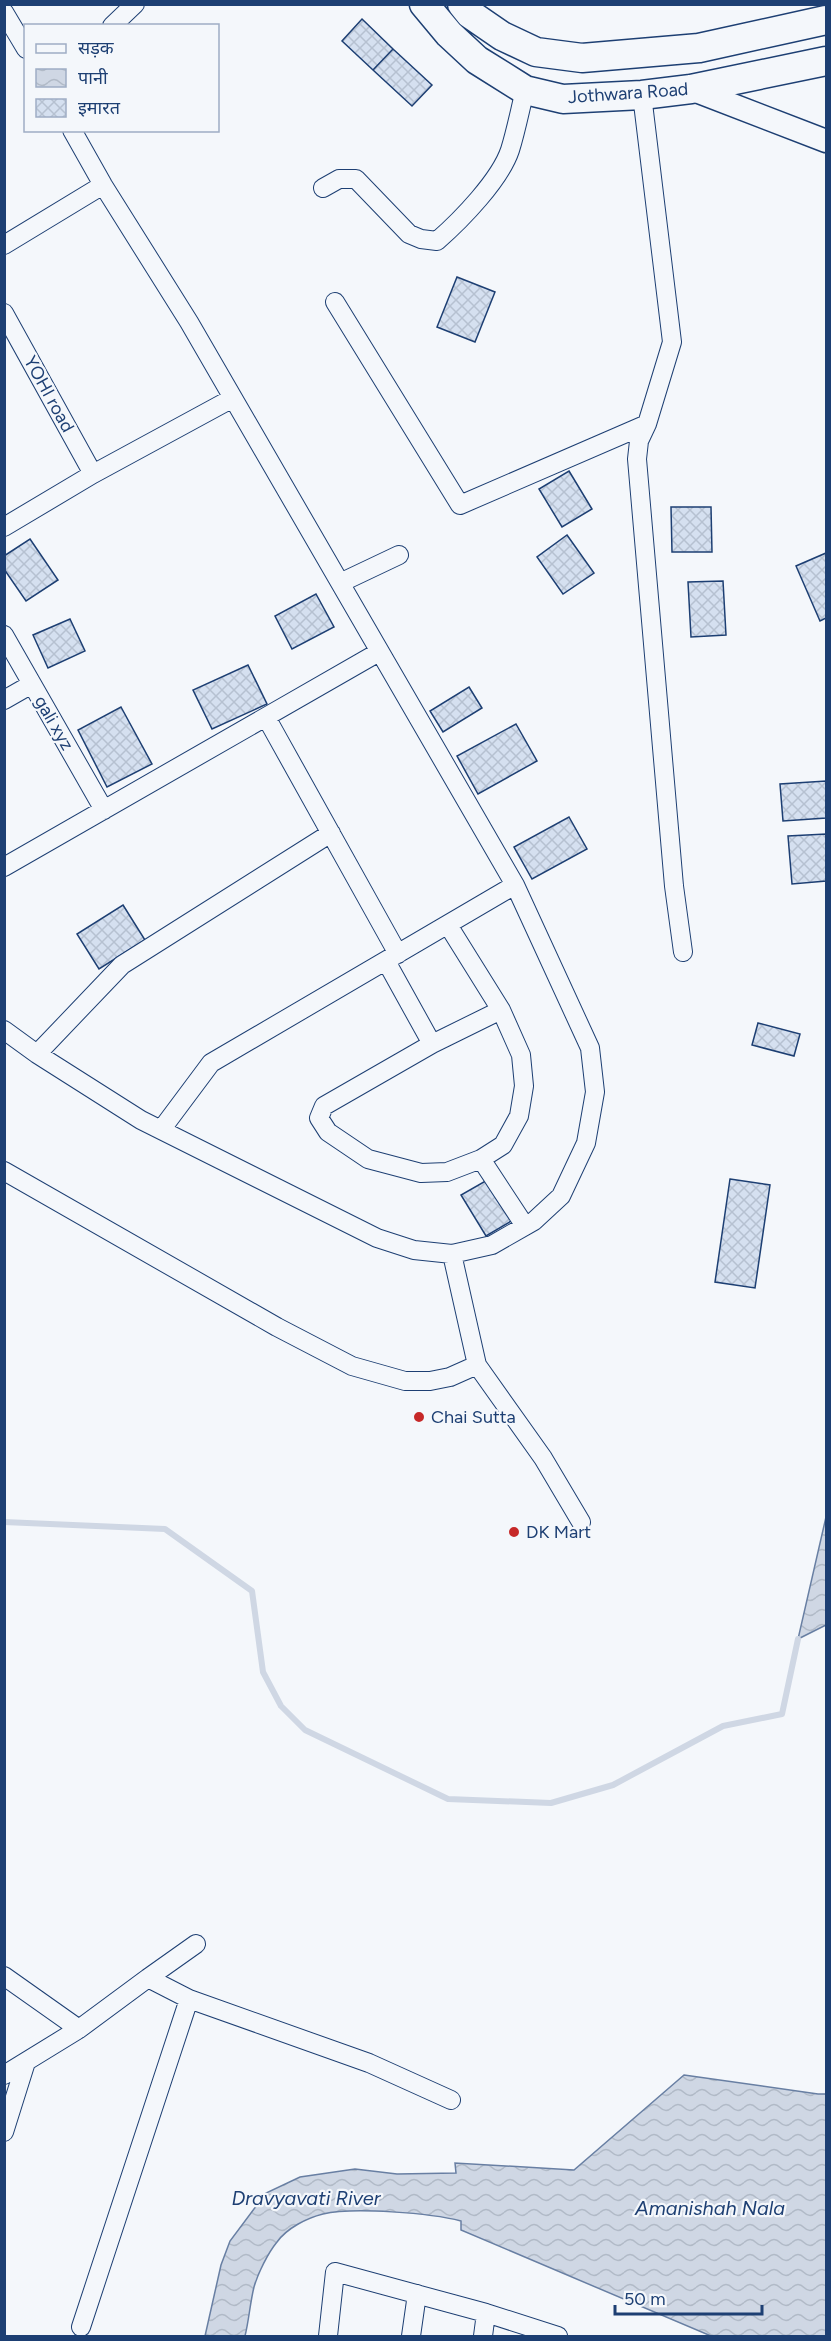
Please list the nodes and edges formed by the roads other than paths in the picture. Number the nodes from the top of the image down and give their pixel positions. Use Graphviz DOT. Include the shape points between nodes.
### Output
graph roads {
  1 [pos="135,4"];
  2 [pos="424,4"];
  3 [pos="462,4"];
  4 [pos="4,12"];
  5 [pos="826,20"];
  6 [pos="113,24"];
  7 [pos="24,46"];
  8 [pos="826,61"];
  9 [pos="691,89"];
  10 [pos="525,90"];
  11 [pos="642,95"];
  12 [pos="73,132"];
  13 [pos="826,141"];
  14 [pos="104,185"];
  15 [pos="323,188"];
  16 [pos="4,245"];
  17 [pos="335,302"];
  18 [pos="4,313"];
  19 [pos="233,398"];
  20 [pos="647,424"];
  21 [pos="93,474"];
  22 [pos="4,527"];
  23 [pos="399,555"];
  24 [pos="340,583"];
  25 [pos="4,635"];
  26 [pos="379,652"];
  27 [pos="32,684"];
  28 [pos="4,700"];
  29 [pos="266,717"];
  30 [pos="104,810"];
  31 [pos="331,833"];
  32 [pos="4,867"];
  33 [pos="515,885"];
  34 [pos="448,925"];
  35 [pos="683,952"];
  36 [pos="392,957"];
  37 [pos="501,1010"];
  38 [pos="7,1036"];
  39 [pos="432,1044"];
  40 [pos="37,1053"];
  41 [pos="161,1130"];
  42 [pos="481,1159"];
  43 [pos="4,1171"];
  44 [pos="525,1226"];
  45 [pos="452,1254"];
  46 [pos="477,1365"];
  47 [pos="581,1522"];
  48 [pos="196,1944"];
  49 [pos="4,1976"];
  50 [pos="148,1978"];
  51 [pos="189,1999"];
  52 [pos="80,2029"];
  53 [pos="26,2062"];
  54 [pos="4,2075"];
  55 [pos="451,2100"];
  56 [pos="4,2132"];
  57 [pos="417,2294"];
  58 [pos="486,2313"];
  59 [pos="81,2327"];
  60 [pos="328,2337"];
  61 [pos="411,2337"];
  62 [pos="483,2337"];
  63 [pos="558,2337"];
  1 -- 6 [label="street"];
  2 -- 10 [label="main road, Jothwara Road" via="477,60"];
  3 -- 5 [label="main road, Jothwara Road" via="502,36 536,52 582,58 699,48"];
  4 -- 7 [label="street"];
  8 -- 9 [label="main road, Jothwara Road"];
  9 -- 11 [label="main road, Jothwara Road"];
  9 -- 13 [label="street"];
  10 -- 11 [label="main road, Jothwara Road" via="563,99"];
  10 -- 15 [label="street" via="510,151 498,174 437,241 410,234 356,178 339,179"];
  11 -- 20 [label="street" via="672,342"];
  12 -- 14 [label="street"];
  14 -- 16 [label="street"];
  14 -- 19 [label="street"];
  17 -- 20 [label="street" via="460,505"];
  18 -- 21 [label="street, YOHI road"];
  19 -- 21 [label="street"];
  19 -- 24 [label="street"];
  20 -- 35 [label="street" via="639,441 637,459"];
  21 -- 22 [label="street"];
  23 -- 24 [label="street"];
  24 -- 26 [label="street"];
  25 -- 27 [label="street, gali xyz"];
  26 -- 29 [label="street"];
  26 -- 33 [label="street"];
  27 -- 28 [label="street"];
  27 -- 30 [label="street, gali xyz"];
  29 -- 30 [label="street"];
  29 -- 31 [label="street"];
  30 -- 32 [label="street"];
  31 -- 36 [label="street"];
  31 -- 40 [label="street" via="122,965"];
  33 -- 34 [label="street"];
  33 -- 44 [label="street" via="590,1048 595,1092 586,1143 561,1197"];
  34 -- 36 [label="street"];
  34 -- 37 [label="street"];
  36 -- 39 [label="street"];
  36 -- 41 [label="street" via="211,1063"];
  37 -- 39 [label="street"];
  37 -- 42 [label="street" via="521,1055 524,1086 519,1116 503,1145"];
  38 -- 40 [label="street"];
  39 -- 42 [label="street" via="324,1106 319,1118 328,1132 368,1159 399,1168 422,1173 447,1172"];
  40 -- 41 [label="street"];
  41 -- 45 [label="street" via="377,1238 414,1250"];
  42 -- 44 [label="street"];
  43 -- 46 [label="street" via="256,1316 352,1366 405,1381 430,1381"];
  44 -- 45 [label="street" via="492,1245"];
  45 -- 46 [label="street"];
  46 -- 47 [label="street" via="543,1458"];
  48 -- 50 [label="street"];
  49 -- 52 [label="street"];
  50 -- 51 [label="street"];
  50 -- 52 [label="street"];
  51 -- 55 [label="street" via="369,2063"];
  51 -- 59 [label="street"];
  52 -- 53 [label="street"];
  53 -- 54 [label="street"];
  53 -- 56 [label="street"];
  57 -- 58 [label="street"];
  57 -- 60 [label="street" via="335,2272"];
  57 -- 61 [label="street"];
  58 -- 62 [label="street"];
  58 -- 63 [label="street"];
}
